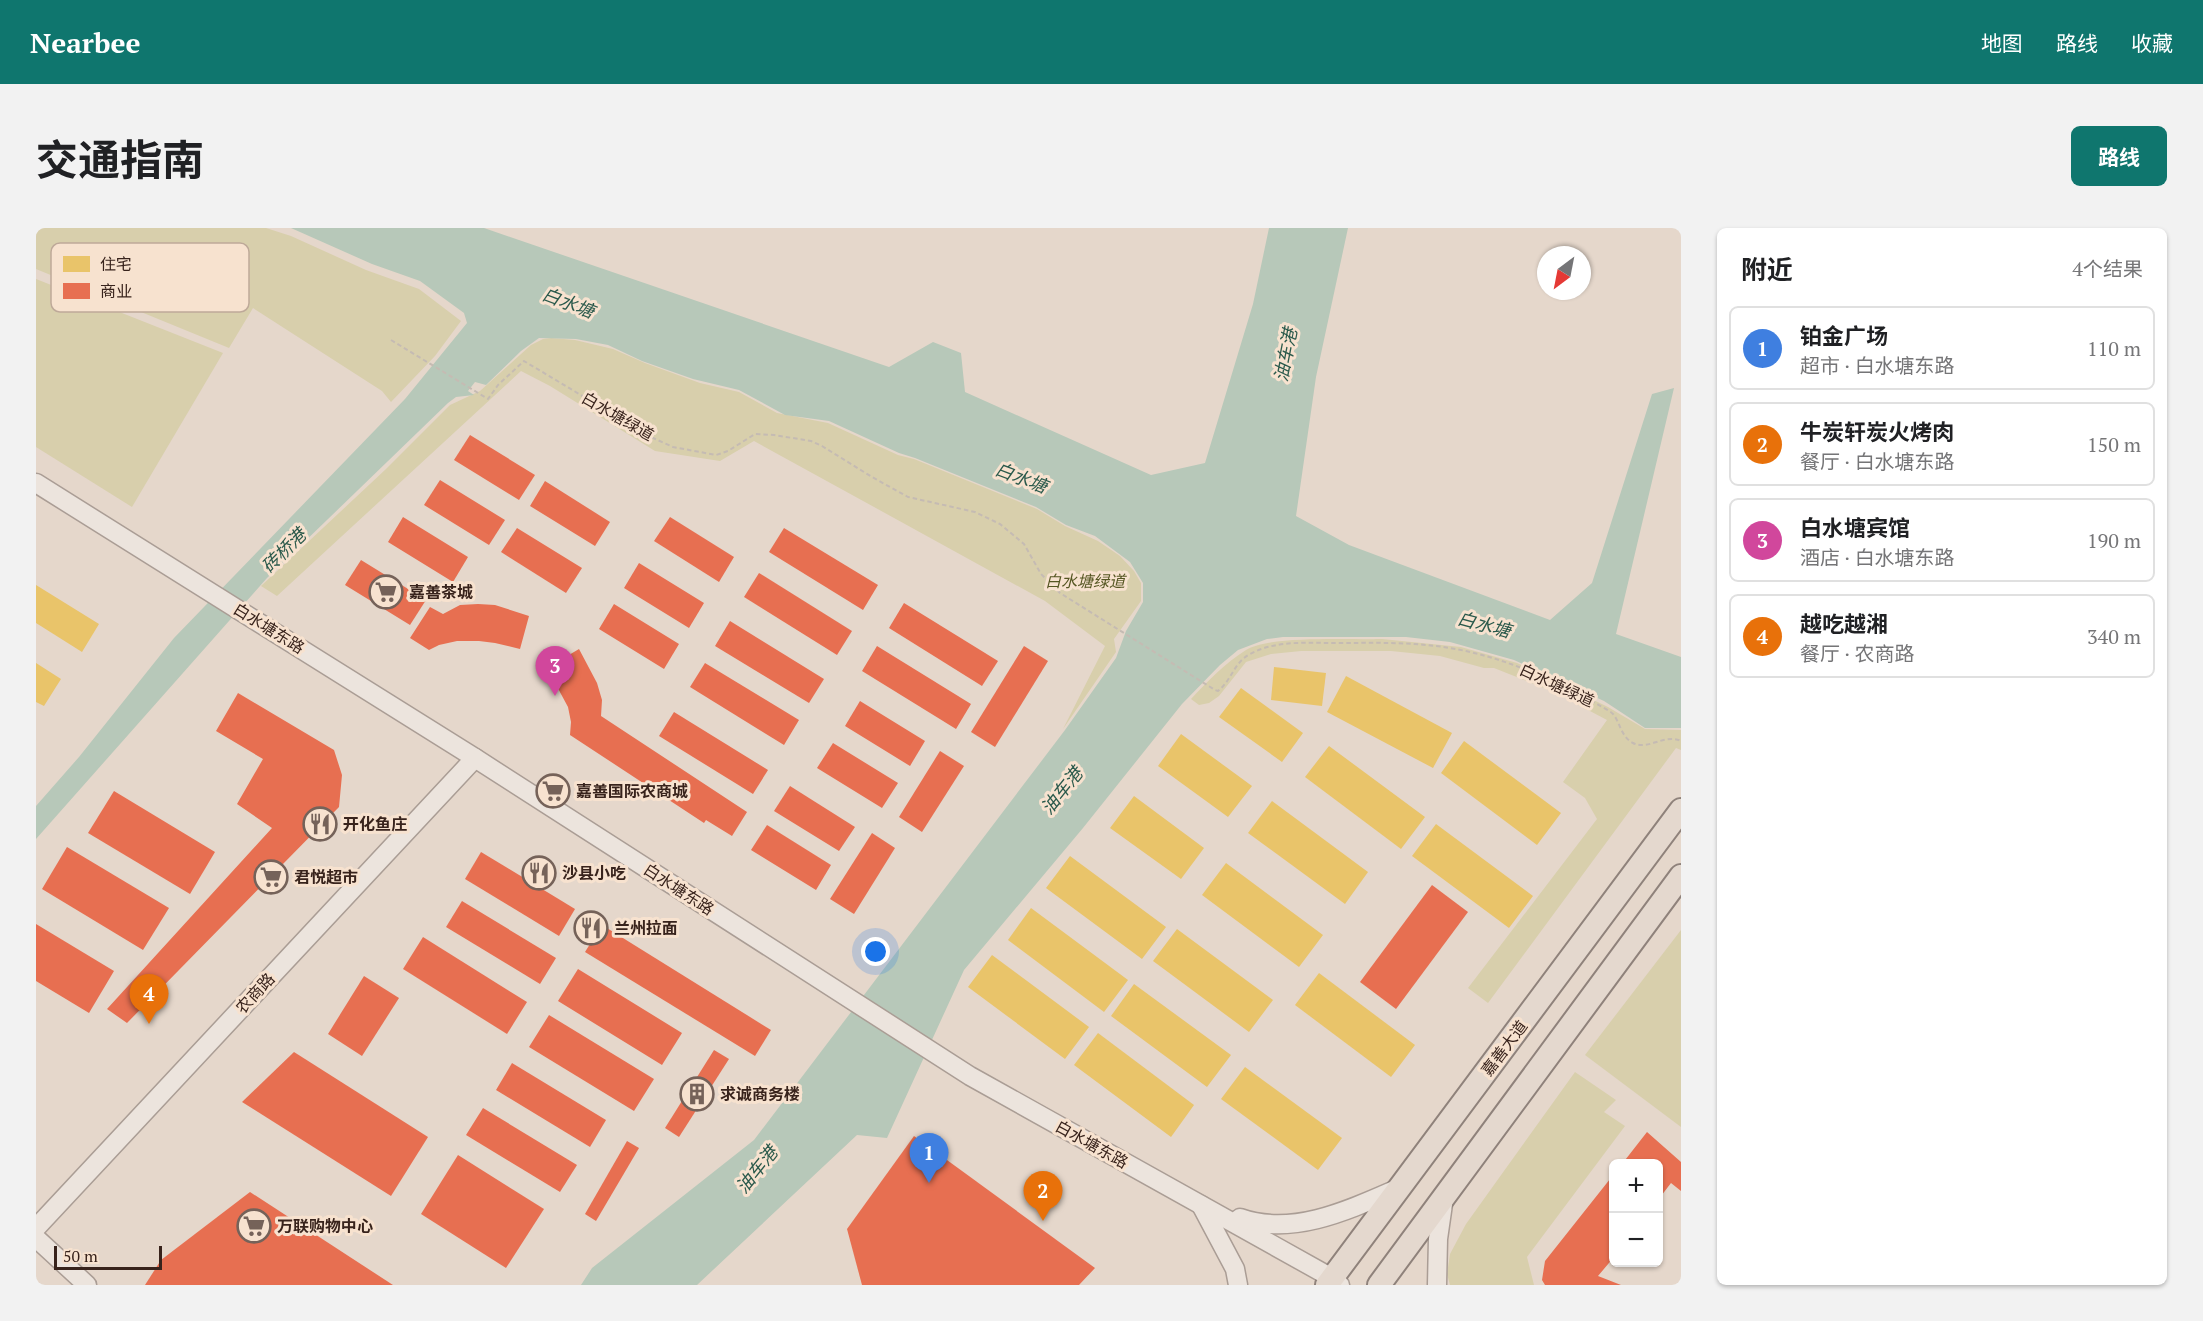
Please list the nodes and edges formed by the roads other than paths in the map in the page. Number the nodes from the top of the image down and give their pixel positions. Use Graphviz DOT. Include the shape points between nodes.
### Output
graph roads {
  1 [pos="36,483"];
  2 [pos="474,758"];
  3 [pos="1681,810"];
  4 [pos="1681,876"];
  5 [pos="1399,1188"];
  6 [pos="1444,1197"];
  7 [pos="1201,1205"];
  8 [pos="36,1228"];
  9 [pos="36,1238"];
  10 [pos="1333,1283"];
  11 [pos="87,1285"];
  12 [pos="1238,1285"];
  13 [pos="1379,1285"];
  14 [pos="1437,1285"];
  1 -- 2 [label="street, 白水塘东路"];
  2 -- 7 [label="street, 白水塘东路" via="970,1076"];
  2 -- 8 [label="street, 农商路"];
  3 -- 5 [label="main road, 嘉善大道"];
  4 -- 6 [label="main road"];
  5 -- 7 [label="street" via="1349,1210 1294,1224 1256,1224"];
  5 -- 10 [label="main road, 嘉善大道"];
  6 -- 13 [label="main road"];
  6 -- 14 [label="street"];
  7 -- 10 [label="street, 白水塘东路"];
  7 -- 12 [label="street" via="1235,1269"];
  9 -- 11 [label="street"];
}
